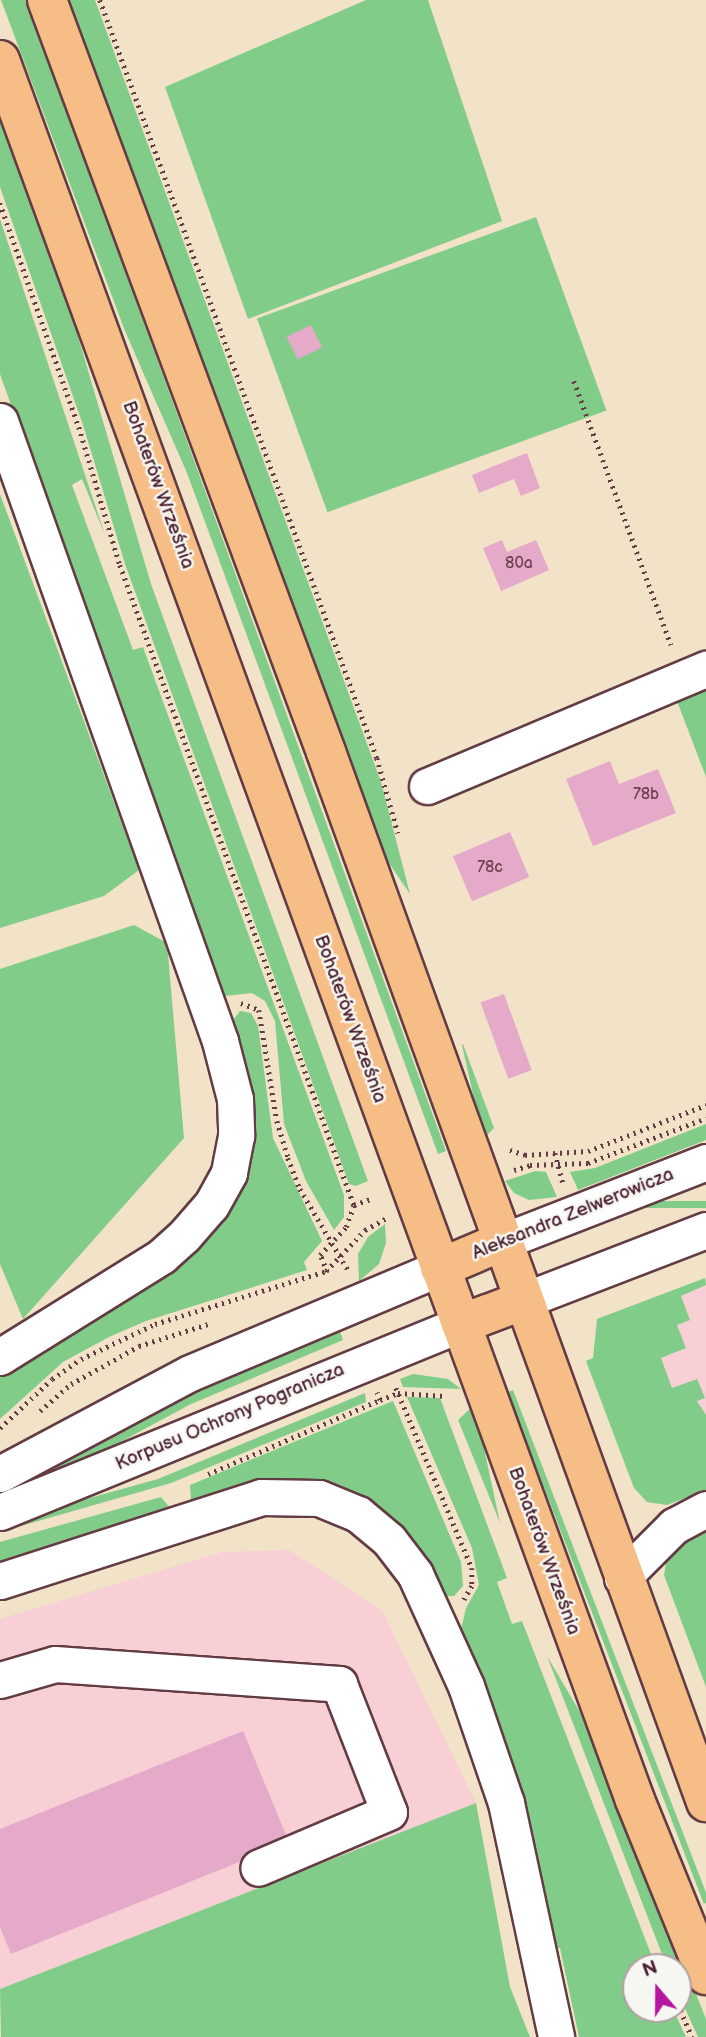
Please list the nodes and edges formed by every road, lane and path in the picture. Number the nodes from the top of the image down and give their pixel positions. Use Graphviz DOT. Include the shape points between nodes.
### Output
graph roads {
  1 [pos="47,0"];
  2 [pos="100,0"];
  3 [pos="0,60"];
  4 [pos="0,203"];
  5 [pos="574,381"];
  6 [pos="0,422"];
  7 [pos="695,674"];
  8 [pos="427,786"];
  9 [pos="399,838"];
  10 [pos="211,1013"];
  11 [pos="706,1105"];
  12 [pos="706,1118"];
  13 [pos="497,1152"];
  14 [pos="555,1153"];
  15 [pos="706,1161"];
  16 [pos="555,1164"];
  17 [pos="512,1171"];
  18 [pos="567,1194"];
  19 [pos="373,1198"];
  20 [pos="354,1205"];
  21 [pos="383,1219"];
  22 [pos="706,1230"];
  23 [pos="333,1241"];
  24 [pos="501,1242"];
  25 [pos="342,1256"];
  26 [pos="440,1268"];
  27 [pos="326,1271"];
  28 [pos="353,1281"];
  29 [pos="522,1301"];
  30 [pos="461,1324"];
  31 [pos="0,1357"];
  32 [pos="394,1384"];
  33 [pos="398,1393"];
  34 [pos="380,1400"];
  35 [pos="449,1405"];
  36 [pos="0,1428"];
  37 [pos="0,1474"];
  38 [pos="706,1509"];
  39 [pos="0,1513"];
  40 [pos="622,1578"];
  41 [pos="0,1581"];
  42 [pos="435,1617"];
  43 [pos="0,1680"];
  44 [pos="706,1802"];
  45 [pos="258,1868"];
  46 [pos="706,1975"];
  47 [pos="556,2037"];
  1 -- 24 [label="main road" via="327,752"];
  2 -- 9 [label="path" via="377,758"];
  3 -- 26 [label="main road, Bohaterów Września"];
  4 -- 20 [label="path" via="79,427 120,565"];
  5 -- 7 [label="path"];
  6 -- 10 [label="street"];
  7 -- 8 [label="street"];
  10 -- 23 [label="path" via="236,1003 259,1010 288,1158 300,1189"];
  10 -- 31 [label="street" via="235,1098 236,1136 229,1173 211,1205 162,1256"];
  11 -- 14 [label="path" via="602,1147"];
  12 -- 16 [label="path" via="599,1160"];
  13 -- 14 [label="path" via="505,1148 526,1155"];
  14 -- 16 [label="path"];
  15 -- 24 [label="street, Aleksandra Zelwerowicza"];
  16 -- 17 [label="path"];
  16 -- 18 [label="path"];
  19 -- 20 [label="path"];
  20 -- 23 [label="path" via="346,1227"];
  21 -- 25 [label="path" via="365,1230"];
  22 -- 29 [label="street"];
  23 -- 25 [label="path"];
  23 -- 27 [label="path" via="320,1255"];
  24 -- 26 [label="main road, Aleksandra Zelwerowicza"];
  24 -- 29 [label="main road"];
  25 -- 27 [label="path"];
  25 -- 28 [label="path"];
  26 -- 30 [label="main road, Bohaterów Września"];
  26 -- 37 [label="street" via="190,1373"];
  27 -- 36 [label="path" via="129,1334 52,1379"];
  29 -- 30 [label="main road"];
  29 -- 40 [label="main road"];
  30 -- 39 [label="street, Korpusu Ochrony Pogranicza"];
  30 -- 46 [label="main road, Bohaterów Września" via="635,1800"];
  32 -- 33 [label="path"];
  33 -- 34 [label="path"];
  33 -- 35 [label="path" via="445,1393"];
  33 -- 42 [label="path" via="472,1568 467,1598"];
  38 -- 40 [label="street" via="664,1534"];
  40 -- 44 [label="main road"];
  41 -- 42 [label="street" via="261,1497 319,1498 358,1514 389,1540 415,1574"];
  42 -- 47 [label="street" via="466,1686 506,1803"];
  43 -- 45 [label="street" via="55,1664 339,1684 389,1812"];
}
